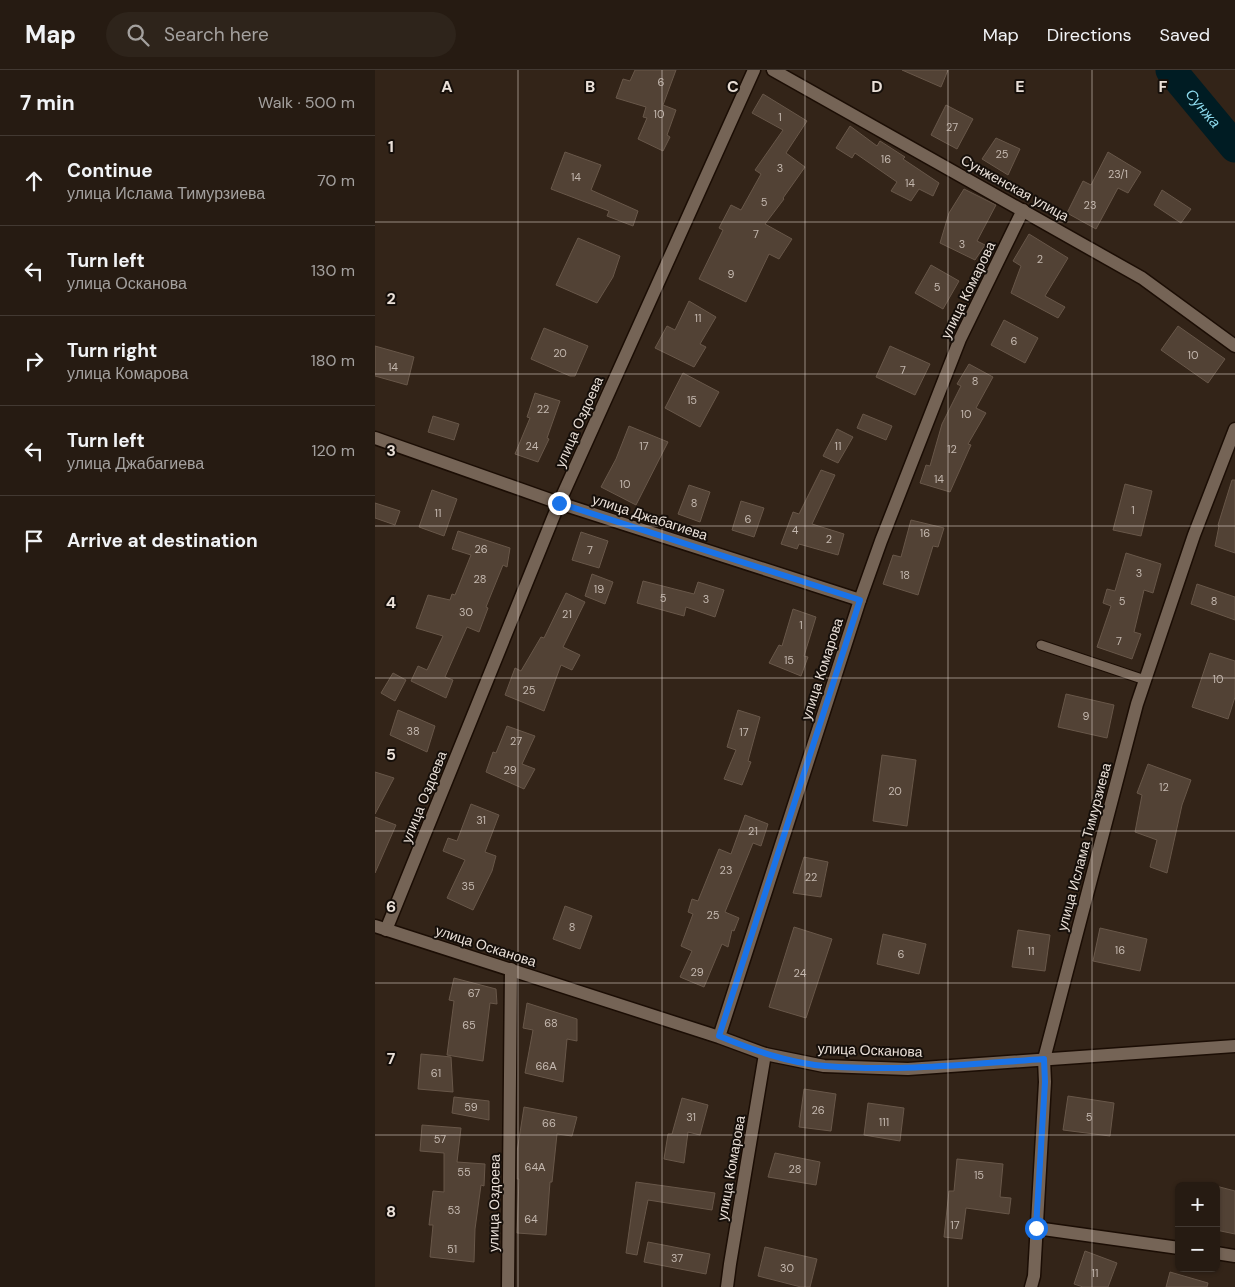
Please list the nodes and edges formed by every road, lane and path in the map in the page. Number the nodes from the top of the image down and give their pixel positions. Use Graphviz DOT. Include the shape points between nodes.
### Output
graph roads {
  1 [pos="754,70"];
  2 [pos="773,70"];
  3 [pos="1023,210"];
  4 [pos="1235,346"];
  5 [pos="1235,429"];
  6 [pos="375,438"];
  7 [pos="559,503"];
  8 [pos="860,600"];
  9 [pos="1041,645"];
  10 [pos="1145,680"];
  11 [pos="381,928"];
  12 [pos="511,969"];
  13 [pos="719,1036"];
  14 [pos="1235,1046"];
  15 [pos="765,1054"];
  16 [pos="1044,1059"];
  17 [pos="1036,1228"];
  18 [pos="1175,1247"];
  19 [pos="1220,1254"];
  20 [pos="1235,1256"];
  21 [pos="508,1287"];
  22 [pos="727,1287"];
  23 [pos="1031,1287"];
  1 -- 7 [label="street, улица Оздоева"];
  2 -- 3 [label="street, Сунженская улица"];
  3 -- 4 [label="street, Сунженская улица" via="1142,278"];
  3 -- 8 [label="street, улица Комарова" via="960,339"];
  5 -- 10 [label="street, улица Ислама Тимурзиева" via="1194,534"];
  6 -- 7 [label="street, улица Джабагиева"];
  7 -- 8 [label="street, улица Джабагиева"];
  7 -- 11 [label="street, улица Оздоева"];
  8 -- 13 [label="street, улица Комарова"];
  9 -- 10 [label="lane"];
  10 -- 16 [label="street, улица Ислама Тимурзиева"];
  11 -- 12 [label="street, улица Осканова"];
  12 -- 13 [label="street, улица Осканова"];
  12 -- 21 [label="street, улица Оздоева"];
  13 -- 15 [label="street, улица Осканова"];
  14 -- 16 [label="street, улица Осканова"];
  15 -- 16 [label="street, улица Осканова" via="824,1066 909,1069"];
  15 -- 22 [label="street, улица Комарова"];
  16 -- 17 [label="street, улица Ислама Тимурзиева"];
  17 -- 18 [label="street"];
  17 -- 23 [label="street, улица Ислама Тимурзиева"];
  19 -- 20 [label="street"];
}
